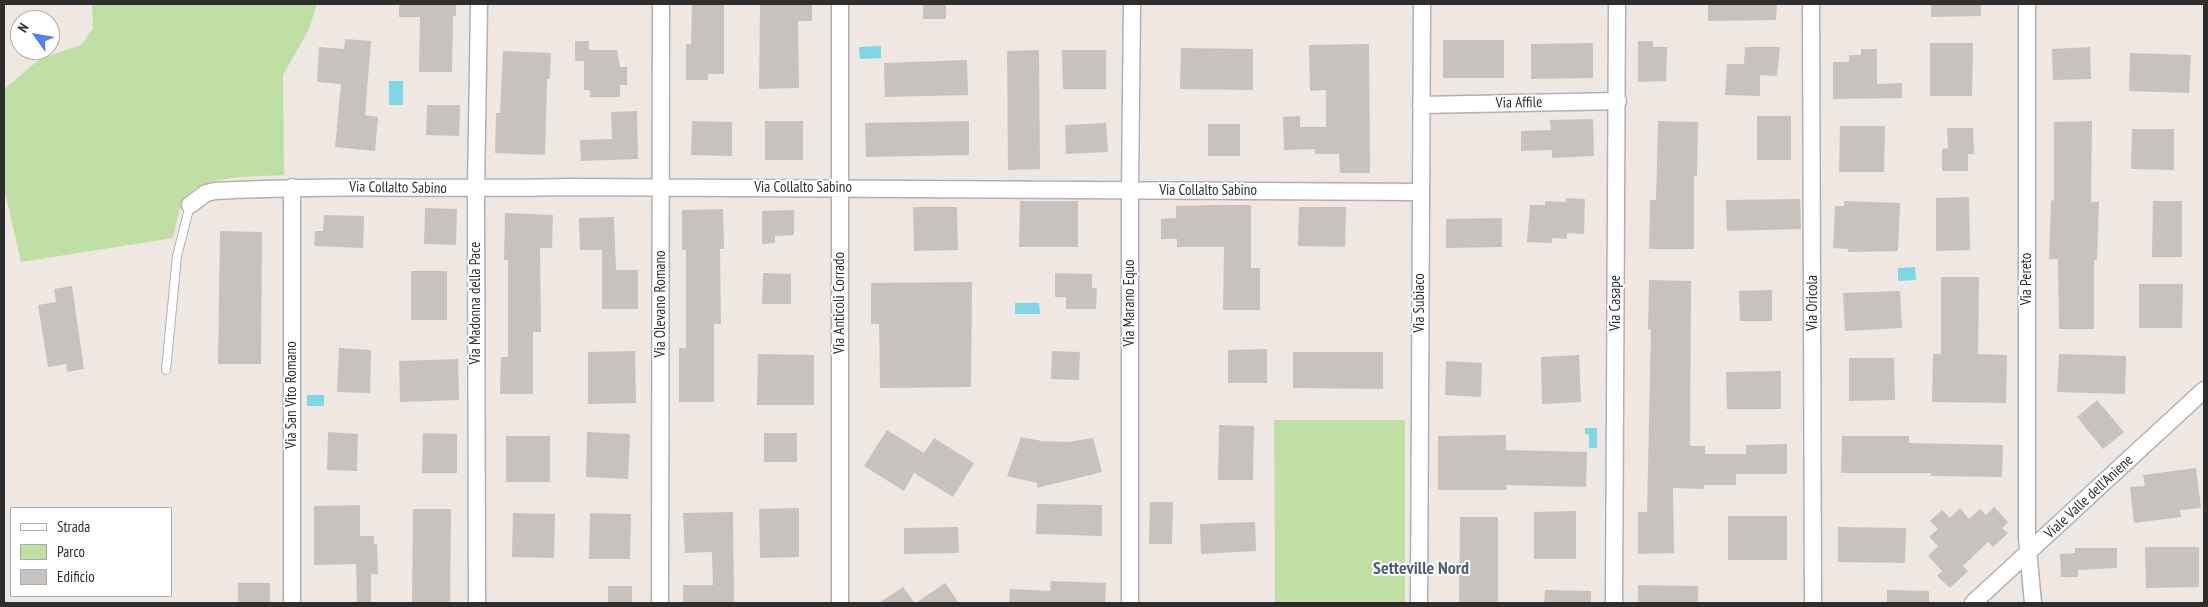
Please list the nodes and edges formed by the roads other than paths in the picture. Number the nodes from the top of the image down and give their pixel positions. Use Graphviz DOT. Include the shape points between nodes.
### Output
graph roads {
  1 [pos="479,4"];
  2 [pos="661,4"];
  3 [pos="840,4"];
  4 [pos="1132,4"];
  5 [pos="1422,4"];
  6 [pos="1617,4"];
  7 [pos="1811,4"];
  8 [pos="2027,4"];
  9 [pos="1618,101"];
  10 [pos="1421,105"];
  11 [pos="292,186"];
  12 [pos="661,188"];
  13 [pos="840,188"];
  14 [pos="476,189"];
  15 [pos="1130,190"];
  16 [pos="1420,192"];
  17 [pos="190,205"];
  18 [pos="166,370"];
  19 [pos="2204,390"];
  20 [pos="2027,555"];
  21 [pos="292,603"];
  22 [pos="477,603"];
  23 [pos="660,603"];
  24 [pos="840,603"];
  25 [pos="1130,603"];
  26 [pos="1419,603"];
  27 [pos="1614,603"];
  28 [pos="1813,603"];
  29 [pos="1973,603"];
  30 [pos="2033,603"];
  1 -- 14 [label="street, Via Madonna della Pace"];
  2 -- 12 [label="street, Via Olevano Romano"];
  3 -- 13 [label="street, Via Anticoli Corrado"];
  4 -- 15 [label="street, Via Marano Equo"];
  5 -- 10 [label="street, Via Subiaco"];
  6 -- 9 [label="street, Via Casape"];
  7 -- 28 [label="street, Via Oricola"];
  8 -- 20 [label="street, Via Pereto"];
  9 -- 10 [label="street, Via Affile"];
  9 -- 27 [label="street, Via Casape"];
  10 -- 16 [label="street, Via Subiaco"];
  11 -- 14 [label="street, Via Collalto Sabino"];
  11 -- 17 [label="street, Via Collalto Sabino" via="215,191 198,197"];
  11 -- 21 [label="street, Via San Vito Romano"];
  12 -- 13 [label="street, Via Collalto Sabino"];
  12 -- 14 [label="street, Via Collalto Sabino"];
  12 -- 23 [label="street, Via Olevano Romano"];
  13 -- 15 [label="street, Via Collalto Sabino"];
  13 -- 24 [label="street, Via Anticoli Corrado"];
  14 -- 22 [label="street, Via Madonna della Pace"];
  15 -- 16 [label="street, Via Collalto Sabino"];
  15 -- 25 [label="street, Via Marano Equo"];
  16 -- 26 [label="street, Via Subiaco"];
  17 -- 18 [label="lane" via="177,256"];
  19 -- 20 [label="street, Viale Valle dell'Aniene"];
  20 -- 29 [label="street, Viale Valle dell'Aniene"];
  20 -- 30 [label="street, Via Pereto"];
}
